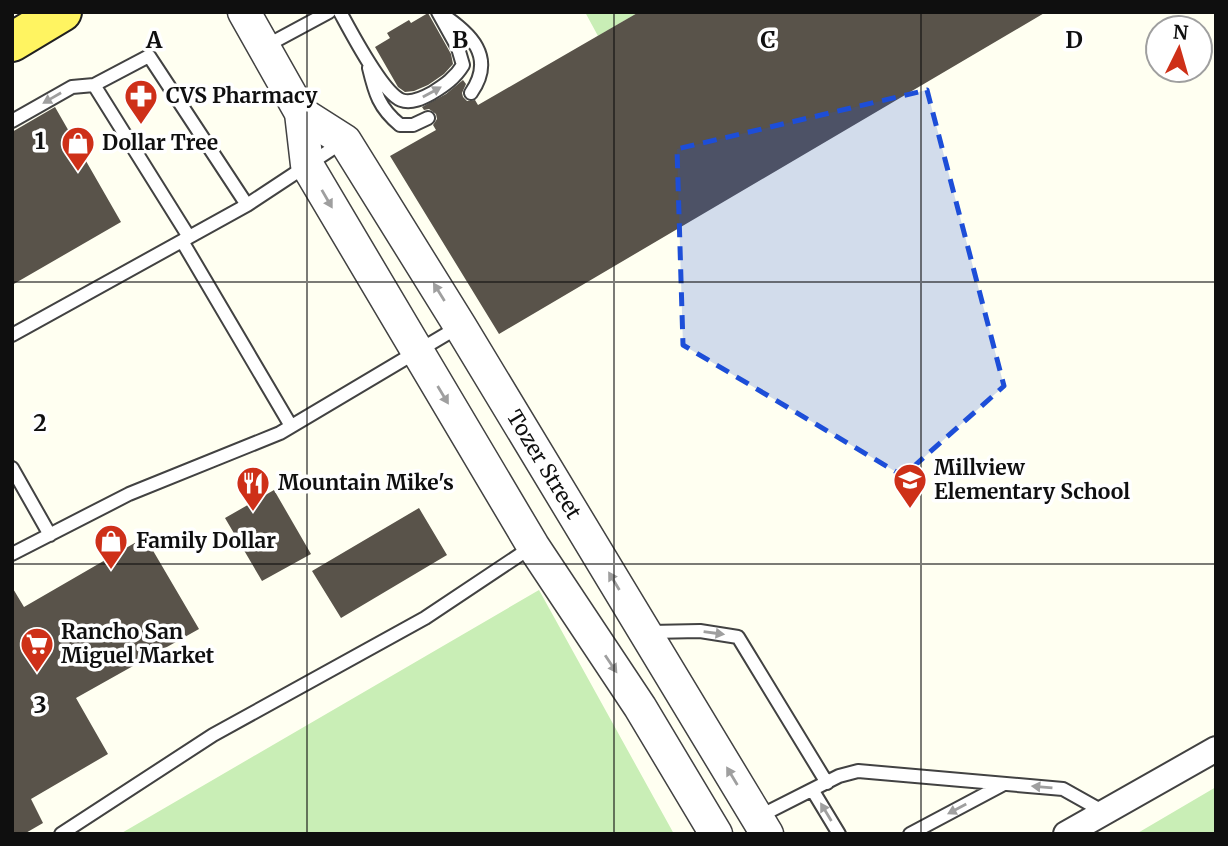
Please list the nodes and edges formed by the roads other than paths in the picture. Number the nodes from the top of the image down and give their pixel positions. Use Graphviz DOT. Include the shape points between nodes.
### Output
graph roads {
  1 [pos="62,12"];
  2 [pos="244,12"];
  3 [pos="328,12"];
  4 [pos="340,12"];
  5 [pos="439,12"];
  6 [pos="12,42"];
  7 [pos="264,47"];
  8 [pos="367,57"];
  9 [pos="94,85"];
  10 [pos="471,93"];
  11 [pos="301,113"];
  12 [pos="428,118"];
  13 [pos="12,121"];
  14 [pos="345,141"];
  15 [pos="307,165"];
  16 [pos="247,205"];
  17 [pos="186,239"];
  18 [pos="460,326"];
  19 [pos="13,332"];
  20 [pos="416,352"];
  21 [pos="291,426"];
  22 [pos="12,468"];
  23 [pos="50,535"];
  24 [pos="533,546"];
  25 [pos="12,554"];
  26 [pos="646,633"];
  27 [pos="1216,749"];
  28 [pos="827,783"];
  29 [pos="1004,783"];
  30 [pos="813,791"];
  31 [pos="1105,812"];
  32 [pos="762,826"];
  33 [pos="61,834"];
  34 [pos="716,834"];
  35 [pos="839,834"];
  36 [pos="910,834"];
  37 [pos="1066,834"];
  1 -- 6 [label="main road"];
  2 -- 7 [label="street, Tozer Street"];
  3 -- 7 [label="lane"];
  4 -- 8 [label="lane"];
  8 -- 5 [label="lane, one-way" via="402,101 415,101 456,78 463,65"];
  5 -- 10 [label="lane" via="460,26 477,48 483,67"];
  7 -- 11 [label="street, Tozer Street"];
  8 -- 12 [label="lane" via="374,91 386,113 400,125"];
  9 -- 13 [label="lane, one-way" via="72,87"];
  9 -- 16 [label="lane" via="149,56"];
  9 -- 17 [label="lane"];
  11 -- 14 [label="street, Tozer Street"];
  11 -- 15 [label="street, Tozer Street"];
  14 -- 15 [label="lane"];
  18 -- 14 [label="street, Tozer Street, one-way"];
  15 -- 16 [label="lane"];
  15 -- 20 [label="street, Tozer Street, one-way"];
  16 -- 17 [label="lane"];
  17 -- 19 [label="lane"];
  17 -- 21 [label="lane"];
  18 -- 20 [label="lane"];
  26 -- 18 [label="street, Tozer Street, one-way"];
  20 -- 21 [label="lane"];
  20 -- 24 [label="street, Tozer Street, one-way"];
  21 -- 23 [label="lane" via="130,494"];
  22 -- 23 [label="lane"];
  23 -- 25 [label="lane"];
  24 -- 33 [label="lane" via="425,618 213,735"];
  24 -- 34 [label="street, Tozer Street, one-way" via="640,707"];
  26 -- 28 [label="lane, one-way" via="700,631 738,636"];
  32 -- 26 [label="street, Tozer Street, one-way"];
  27 -- 31 [label="street"];
  28 -- 29 [label="lane" via="858,771"];
  28 -- 30 [label="lane"];
  31 -- 29 [label="lane, one-way" via="1063,789"];
  29 -- 36 [label="lane, one-way"];
  30 -- 32 [label="lane"];
  35 -- 30 [label="lane, one-way"];
  31 -- 37 [label="street"];
}
